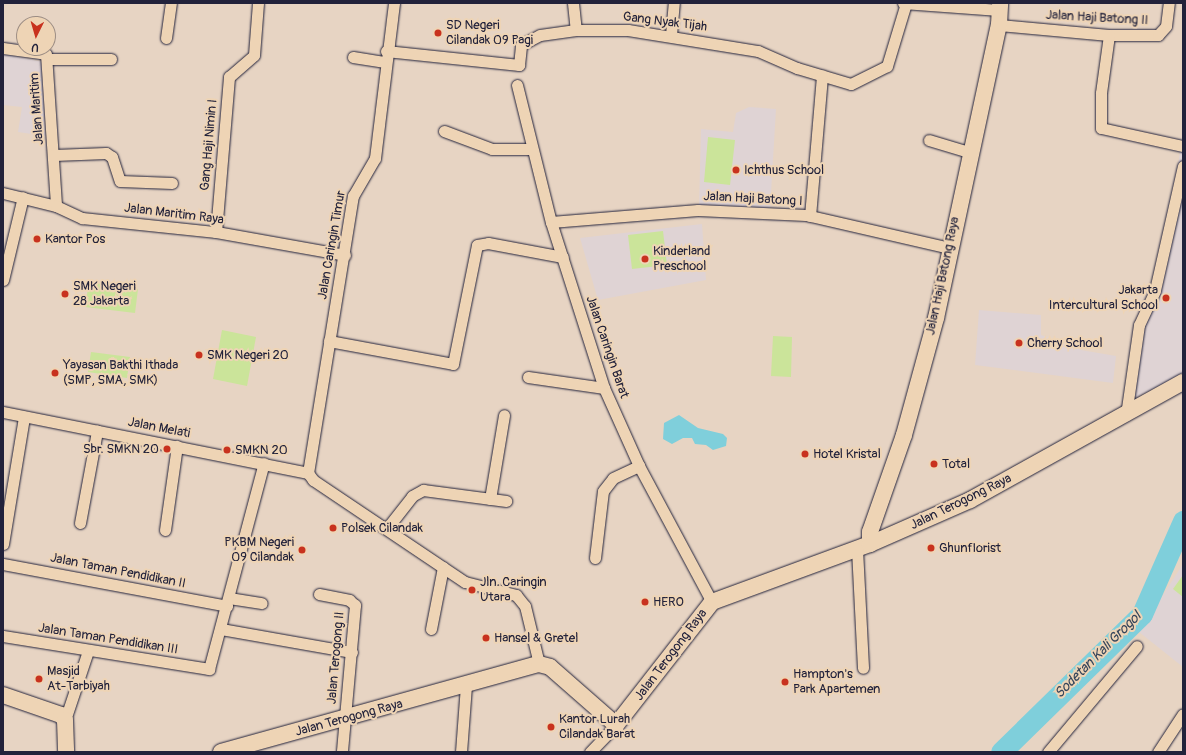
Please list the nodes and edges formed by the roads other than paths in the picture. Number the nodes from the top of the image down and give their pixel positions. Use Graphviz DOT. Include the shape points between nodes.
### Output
graph roads {
  1 [pos="171,3"];
  2 [pos="258,3"];
  3 [pos="394,3"];
  4 [pos="574,3"];
  5 [pos="674,3"];
  6 [pos="904,3"];
  7 [pos="1169,3"];
  8 [pos="999,13"];
  9 [pos="576,30"];
  10 [pos="671,35"];
  11 [pos="1109,35"];
  12 [pos="166,38"];
  13 [pos="3,48"];
  14 [pos="385,56"];
  15 [pos="353,57"];
  16 [pos="47,59"];
  17 [pos="111,59"];
  18 [pos="822,76"];
  19 [pos="517,85"];
  20 [pos="444,132"];
  21 [pos="929,140"];
  22 [pos="1180,146"];
  23 [pos="531,149"];
  24 [pos="969,152"];
  25 [pos="54,155"];
  26 [pos="1183,166"];
  27 [pos="172,183"];
  28 [pos="3,193"];
  29 [pos="23,197"];
  30 [pos="56,206"];
  31 [pos="810,216"];
  32 [pos="551,222"];
  33 [pos="216,232"];
  34 [pos="950,248"];
  35 [pos="346,255"];
  36 [pos="563,257"];
  37 [pos="3,280"];
  38 [pos="329,341"];
  39 [pos="528,377"];
  40 [pos="1183,382"];
  41 [pos="604,388"];
  42 [pos="3,412"];
  43 [pos="504,415"];
  44 [pos="1126,415"];
  45 [pos="24,417"];
  46 [pos="97,431"];
  47 [pos="177,446"];
  48 [pos="264,463"];
  49 [pos="639,466"];
  50 [pos="308,473"];
  51 [pos="490,499"];
  52 [pos="506,501"];
  53 [pos="80,523"];
  54 [pos="388,527"];
  55 [pos="165,530"];
  56 [pos="3,544"];
  57 [pos="864,546"];
  58 [pos="595,558"];
  59 [pos="3,564"];
  60 [pos="443,567"];
  61 [pos="319,594"];
  62 [pos="228,602"];
  63 [pos="712,602"];
  64 [pos="262,603"];
  65 [pos="221,629"];
  66 [pos="430,629"];
  67 [pos="3,636"];
  68 [pos="1137,646"];
  69 [pos="88,651"];
  70 [pos="352,652"];
  71 [pos="539,664"];
  72 [pos="864,668"];
  73 [pos="466,685"];
  74 [pos="3,695"];
  75 [pos="1183,714"];
  76 [pos="65,720"];
  77 [pos="344,720"];
  78 [pos="616,725"];
  79 [pos="258,747"];
  80 [pos="66,752"];
  81 [pos="221,752"];
  82 [pos="342,752"];
  83 [pos="461,752"];
  84 [pos="590,752"];
  85 [pos="1048,752"];
  86 [pos="1158,752"];
  1 -- 12 [label="street"];
  2 -- 33 [label="street, Gang Haji Nimin I" via="254,55 229,77"];
  3 -- 14 [label="street, Jalan Caringin Timur"];
  4 -- 9 [label="street"];
  5 -- 10 [label="street"];
  6 -- 8 [label="street, Jalan Haji Batong II"];
  6 -- 18 [label="street, Gang Nyak Tijah" via="887,66 855,84"];
  7 -- 11 [label="street, Jalan Haji Batong II" via="1161,34"];
  8 -- 11 [label="street, Jalan Haji Batong II"];
  8 -- 24 [label="street, Jalan Haji Batong Raya"];
  9 -- 10 [label="street, Gang Nyak Tijah" via="628,30"];
  9 -- 14 [label="street, Gang Nyak Tijah" via="540,35 523,42 519,48 519,65"];
  10 -- 18 [label="street, Gang Nyak Tijah" via="758,51"];
  11 -- 22 [label="street" via="1101,93 1101,128"];
  13 -- 16 [label="street, Jalan Maritim" via="41,52"];
  14 -- 15 [label="street"];
  14 -- 35 [label="street, Jalan Caringin Timur" via="375,158 354,191"];
  16 -- 17 [label="street"];
  16 -- 25 [label="street, Jalan Maritim"];
  18 -- 31 [label="street"];
  19 -- 23 [label="street, Jalan Caringin Barat"];
  20 -- 23 [label="street" via="492,149"];
  21 -- 24 [label="street"];
  23 -- 32 [label="street, Jalan Caringin Barat"];
  24 -- 34 [label="street, Jalan Haji Batong Raya"];
  25 -- 27 [label="street" via="106,153 112,157 120,182"];
  25 -- 30 [label="street, Jalan Maritim"];
  26 -- 44 [label="street" via="1155,290 1139,325"];
  28 -- 29 [label="street, Jalan Maritim Raya"];
  29 -- 30 [label="street, Jalan Maritim Raya"];
  29 -- 37 [label="street"];
  30 -- 33 [label="street, Jalan Maritim Raya" via="82,218"];
  31 -- 32 [label="street, Jalan Haji Batong I" via="675,212"];
  31 -- 34 [label="street, Jalan Haji Batong I"];
  32 -- 36 [label="street, Jalan Caringin Barat"];
  33 -- 35 [label="street, Jalan Maritim Raya"];
  34 -- 57 [label="street, Jalan Haji Batong Raya" via="904,435"];
  35 -- 38 [label="street, Jalan Caringin Timur"];
  36 -- 38 [label="street" via="488,242 475,249 453,364"];
  36 -- 41 [label="street, Jalan Caringin Barat"];
  38 -- 50 [label="street, Jalan Caringin Timur"];
  39 -- 41 [label="street"];
  40 -- 44 [label="street, Jalan Terogong Raya"];
  41 -- 49 [label="street, Jalan Caringin Barat"];
  42 -- 45 [label="street, Jalan Melati"];
  43 -- 51 [label="street"];
  44 -- 57 [label="street, Jalan Terogong Raya" via="976,497"];
  45 -- 46 [label="street, Jalan Melati"];
  45 -- 56 [label="street"];
  46 -- 47 [label="street, Jalan Melati"];
  46 -- 53 [label="street"];
  47 -- 48 [label="street, Jalan Melati"];
  47 -- 55 [label="street"];
  48 -- 50 [label="street, Jalan Melati"];
  48 -- 62 [label="street"];
  49 -- 58 [label="street" via="613,478 603,491"];
  49 -- 63 [label="street, Jalan Caringin Barat"];
  50 -- 54 [label="street" via="313,480"];
  51 -- 52 [label="street"];
  51 -- 54 [label="street" via="423,490 412,496"];
  54 -- 60 [label="street"];
  57 -- 63 [label="street, Jalan Terogong Raya"];
  57 -- 72 [label="street"];
  59 -- 62 [label="street, Jalan Taman Pendidikan II"];
  60 -- 66 [label="street"];
  60 -- 71 [label="street" via="480,588 516,595 525,606"];
  61 -- 70 [label="street, Jalan Terogong II" via="355,604"];
  62 -- 64 [label="street, Jalan Taman Pendidikan II"];
  62 -- 65 [label="street"];
  63 -- 78 [label="street, Jalan Terogong Raya"];
  65 -- 69 [label="street, Jalan Taman Pendidikan III" via="209,669"];
  65 -- 70 [label="street"];
  67 -- 69 [label="street, Jalan Taman Pendidikan III"];
  68 -- 85 [label="street"];
  69 -- 76 [label="street"];
  70 -- 77 [label="street, Jalan Terogong II"];
  71 -- 73 [label="street, Jalan Terogong Raya"];
  71 -- 78 [label="street" via="550,667"];
  73 -- 77 [label="street, Jalan Terogong Raya"];
  73 -- 83 [label="street"];
  74 -- 76 [label="street" via="49,709"];
  75 -- 86 [label="street"];
  76 -- 80 [label="street"];
  77 -- 79 [label="street, Jalan Terogong Raya"];
  77 -- 82 [label="street, Jalan Terogong II"];
  78 -- 84 [label="street"];
  79 -- 81 [label="street, Jalan Terogong Raya"];
}
